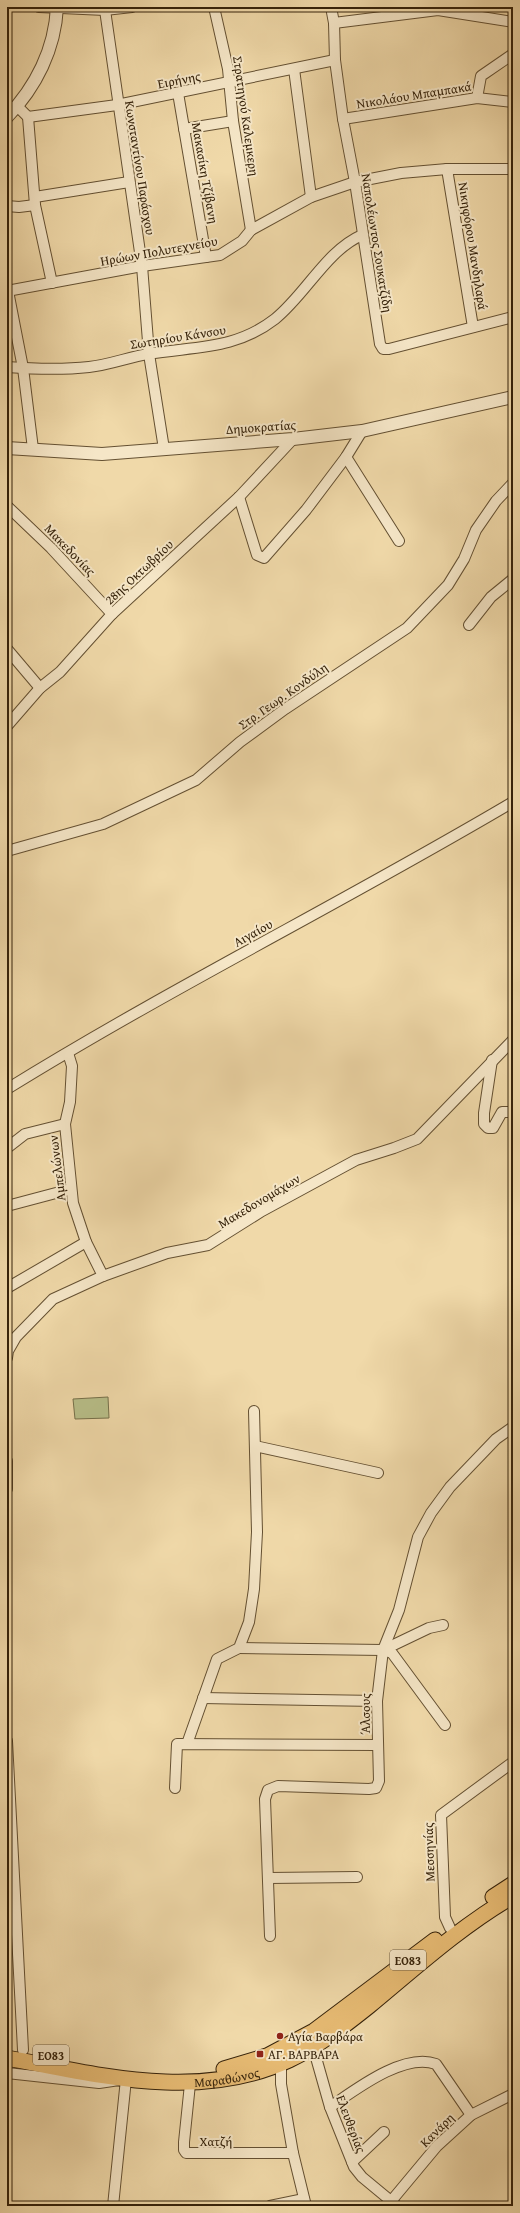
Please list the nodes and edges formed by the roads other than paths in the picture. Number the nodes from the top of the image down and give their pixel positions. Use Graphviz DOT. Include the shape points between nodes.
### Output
graph roads {
  1 [pos="38,7"];
  2 [pos="132,7"];
  3 [pos="214,7"];
  4 [pos="331,7"];
  5 [pos="57,8"];
  6 [pos="437,8"];
  7 [pos="105,10"];
  8 [pos="513,22"];
  9 [pos="334,23"];
  10 [pos="513,54"];
  11 [pos="334,60"];
  12 [pos="294,69"];
  13 [pos="228,83"];
  14 [pos="178,93"];
  15 [pos="477,98"];
  16 [pos="513,102"];
  17 [pos="117,105"];
  18 [pos="17,106"];
  19 [pos="7,117"];
  20 [pos="28,117"];
  21 [pos="343,119"];
  22 [pos="233,121"];
  23 [pos="184,129"];
  24 [pos="447,169"];
  25 [pos="513,169"];
  26 [pos="129,182"];
  27 [pos="355,182"];
  28 [pos="311,197"];
  29 [pos="35,201"];
  30 [pos="7,206"];
  31 [pos="251,230"];
  32 [pos="362,235"];
  33 [pos="206,257"];
  34 [pos="142,266"];
  35 [pos="52,283"];
  36 [pos="7,291"];
  37 [pos="513,318"];
  38 [pos="473,327"];
  39 [pos="149,354"];
  40 [pos="7,367"];
  41 [pos="23,368"];
  42 [pos="513,397"];
  43 [pos="362,431"];
  44 [pos="293,440"];
  45 [pos="7,448"];
  46 [pos="33,449"];
  47 [pos="164,449"];
  48 [pos="346,456"];
  49 [pos="513,483"];
  50 [pos="239,496"];
  51 [pos="7,506"];
  52 [pos="399,541"];
  53 [pos="513,579"];
  54 [pos="112,614"];
  55 [pos="469,624"];
  56 [pos="7,649"];
  57 [pos="40,688"];
  58 [pos="7,726"];
  59 [pos="513,802"];
  60 [pos="7,851"];
  61 [pos="513,1040"];
  62 [pos="68,1053"];
  63 [pos="492,1059"];
  64 [pos="7,1089"];
  65 [pos="513,1112"];
  66 [pos="65,1124"];
  67 [pos="7,1148"];
  68 [pos="71,1189"];
  69 [pos="7,1206"];
  70 [pos="86,1242"];
  71 [pos="103,1276"];
  72 [pos="7,1288"];
  73 [pos="7,1358"];
  74 [pos="254,1411"];
  75 [pos="511,1433"];
  76 [pos="255,1446"];
  77 [pos="7,1461"];
  78 [pos="378,1472"];
  79 [pos="7,1490"];
  80 [pos="443,1625"];
  81 [pos="239,1648"];
  82 [pos="382,1650"];
  83 [pos="203,1698"];
  84 [pos="377,1701"];
  85 [pos="445,1725"];
  86 [pos="7,1741"];
  87 [pos="187,1744"];
  88 [pos="378,1745"];
  89 [pos="513,1762"];
  90 [pos="175,1788"];
  91 [pos="357,1877"];
  92 [pos="269,1878"];
  93 [pos="513,1884"];
  94 [pos="513,1896"];
  95 [pos="450,1928"];
  96 [pos="270,1936"];
  97 [pos="308,2042"];
  98 [pos="7,2047"];
  99 [pos="23,2050"];
  100 [pos="7,2058"];
  101 [pos="282,2063"];
  102 [pos="7,2073"];
  103 [pos="126,2079"];
  104 [pos="190,2084"];
  105 [pos="513,2094"];
  106 [pos="330,2107"];
  107 [pos="471,2115"];
  108 [pos="384,2132"];
  109 [pos="293,2153"];
  110 [pos="352,2162"];
  111 [pos="305,2202"];
  112 [pos="394,2203"];
  113 [pos="113,2206"];
  114 [pos="270,2206"];
  1 -- 5 [label="street"];
  2 -- 7 [label="street"];
  3 -- 13 [label="street, Στρατηγού Καλεμκερη" via="228,69"];
  4 -- 9 [label="street, Ναπολέωντος Σουκατζίδη"];
  5 -- 7 [label="street"];
  5 -- 18 [label="street" via="56,23 41,70"];
  6 -- 8 [label="street"];
  6 -- 9 [label="street"];
  7 -- 17 [label="street, Κωνσταντίνου Παράσχου"];
  9 -- 11 [label="street, Ναπολέωντος Σουκατζίδη"];
  10 -- 15 [label="street" via="480,76"];
  11 -- 12 [label="street, Ειρήνης"];
  11 -- 21 [label="street, Ναπολέωντος Σουκατζίδη"];
  12 -- 13 [label="street, Ειρήνης"];
  12 -- 28 [label="street"];
  13 -- 14 [label="street, Ειρήνης"];
  13 -- 22 [label="street, Στρατηγού Καλεμκερη"];
  14 -- 17 [label="street, Ειρήνης"];
  14 -- 23 [label="street, Μακασίκη Τζίβανη"];
  15 -- 16 [label="street, Νικολάου Μπαμπακά"];
  15 -- 21 [label="street, Νικολάου Μπαμπακά"];
  17 -- 20 [label="street, Ειρήνης"];
  17 -- 26 [label="street, Κωνσταντίνου Παράσχου"];
  18 -- 19 [label="street"];
  18 -- 20 [label="street"];
  20 -- 29 [label="street"];
  21 -- 27 [label="street, Ναπολέωντος Σουκατζίδη"];
  22 -- 23 [label="street"];
  22 -- 31 [label="street, Στρατηγού Καλεμκερη"];
  23 -- 33 [label="street, Μακασίκη Τζίβανη"];
  24 -- 25 [label="street, Ηρώων Πολυτεχνείου"];
  24 -- 27 [label="street, Ηρώων Πολυτεχνείου" via="401,173"];
  24 -- 38 [label="street, Νικηφόρου Μανδηλαρά"];
  26 -- 29 [label="street"];
  26 -- 34 [label="street, Κωνσταντίνου Παράσχου"];
  27 -- 28 [label="street, Ηρώων Πολυτεχνείου"];
  27 -- 32 [label="street, Ναπολέωντος Σουκατζίδη"];
  28 -- 31 [label="street, Ηρώων Πολυτεχνείου"];
  29 -- 30 [label="street" via="19,207"];
  29 -- 35 [label="street"];
  31 -- 33 [label="street, Ηρώων Πολυτεχνείου" via="230,251"];
  32 -- 38 [label="street, Ναπολέωντος Σουκατζίδη" via="380,344 383,349"];
  32 -- 39 [label="street, Σωτηρίου Κάνσου" via="346,243 277,317 258,332 228,344"];
  33 -- 34 [label="street, Ηρώων Πολυτεχνείου"];
  34 -- 35 [label="street, Ηρώων Πολυτεχνείου"];
  34 -- 39 [label="street, Κωνσταντίνου Παράσχου"];
  35 -- 36 [label="street, Ηρώων Πολυτεχνείου"];
  36 -- 41 [label="street"];
  37 -- 38 [label="street, Ναπολέωντος Σουκατζίδη"];
  39 -- 41 [label="street, Σωτηρίου Κάνσου" via="90,367"];
  39 -- 47 [label="street, Κωνσταντίνου Παράσχου"];
  40 -- 41 [label="street, Σωτηρίου Κάνσου"];
  41 -- 46 [label="street"];
  42 -- 43 [label="street, Δημοκρατίας"];
  43 -- 44 [label="street, Δημοκρατίας"];
  43 -- 48 [label="street"];
  44 -- 47 [label="street, Δημοκρατίας"];
  44 -- 50 [label="street, 28ης Οκτωβρίου"];
  45 -- 46 [label="street, Δημοκρατίας"];
  46 -- 47 [label="street, Δημοκρατίας" via="102,454"];
  48 -- 50 [label="street" via="306,510 264,558 257,555"];
  48 -- 52 [label="street"];
  49 -- 60 [label="street, Στρ. Γεωρ. Κονδύλη" via="496,501 476,530 464,559 448,585 407,628 285,709 240,742 196,780 103,824"];
  50 -- 54 [label="street, 28ης Οκτωβρίου"];
  51 -- 54 [label="street, Μακεδονίας" via="51,548"];
  53 -- 55 [label="street" via="490,597"];
  54 -- 57 [label="street, 28ης Οκτωβρίου" via="60,672"];
  56 -- 57 [label="street"];
  57 -- 58 [label="street, 28ης Οκτωβρίου"];
  59 -- 62 [label="street, Αιγαίου"];
  61 -- 63 [label="street, Μακεδονομάχων"];
  62 -- 64 [label="street, Αιγαίου"];
  62 -- 66 [label="street, Αμπελώνων" via="72,1073"];
  63 -- 65 [label="street" via="484,1124 488,1128 493,1128 502,1112"];
  63 -- 71 [label="street, Μακεδονομάχων" via="448,1109 410,1143 356,1160 262,1211 208,1245 167,1253"];
  66 -- 67 [label="street" via="25,1134"];
  66 -- 68 [label="street, Αμπελώνων"];
  68 -- 69 [label="street"];
  68 -- 70 [label="street, Αμπελώνων"];
  70 -- 71 [label="street, Αμπελώνων"];
  70 -- 72 [label="street"];
  71 -- 73 [label="street, Μακεδονομάχων" via="53,1299 16,1337"];
  74 -- 76 [label="street"];
  75 -- 82 [label="street, Άλσους" via="496,1439 480,1455 450,1487 431,1513 418,1537 407,1584"];
  76 -- 78 [label="street"];
  76 -- 81 [label="street" via="257,1532 254,1589 249,1622"];
  77 -- 79 [label="street"];
  80 -- 82 [label="street" via="429,1628"];
  81 -- 82 [label="street"];
  81 -- 83 [label="street" via="217,1659"];
  82 -- 84 [label="street, Άλσους"];
  82 -- 85 [label="street" via="392,1653"];
  83 -- 84 [label="street"];
  83 -- 87 [label="street"];
  84 -- 88 [label="street, Άλσους"];
  86 -- 99 [label="street"];
  87 -- 88 [label="street"];
  87 -- 90 [label="street" via="177,1744"];
  88 -- 92 [label="street, Άλσους" via="379,1781 376,1788 278,1786 268,1790 265,1799"];
  89 -- 95 [label="street, Μεσσηνίας" via="441,1815 445,1917"];
  91 -- 92 [label="street"];
  92 -- 96 [label="street, Άλσους"];
  93 -- 95 [label="main road, Μαραθώνος / ΕΟ83"];
  94 -- 97 [label="main road, Μαραθώνος / ΕΟ83" via="471,1924 348,2023"];
  95 -- 97 [label="main road, Μαραθώνος / ΕΟ83" via="321,2026"];
  97 -- 99 [label="main road, Μαραθώνος / ΕΟ83" via="248,2063 216,2071 190,2073 111,2067"];
  97 -- 101 [label="main road, Μαραθώνος / ΕΟ83"];
  97 -- 106 [label="street, Ελευθερίας"];
  98 -- 99 [label="main road, Μαραθώνος / ΕΟ83"];
  100 -- 103 [label="main road, Μαραθώνος / ΕΟ83"];
  101 -- 104 [label="main road, Μαραθώνος / ΕΟ83" via="239,2076"];
  101 -- 109 [label="street" via="281,2084"];
  102 -- 103 [label="street" via="99,2083"];
  103 -- 104 [label="main road, Μαραθώνος / ΕΟ83"];
  103 -- 113 [label="street"];
  104 -- 109 [label="street, Χατζή" via="184,2142 186,2152"];
  105 -- 107 [label="street, Κανάρη"];
  106 -- 107 [label="street" via="387,2071 426,2061 436,2064"];
  106 -- 110 [label="street, Ελευθερίας"];
  107 -- 112 [label="street, Κανάρη" via="437,2146"];
  108 -- 110 [label="street"];
  109 -- 111 [label="street"];
  110 -- 112 [label="street, Ελευθερίας" via="362,2177"];
  111 -- 114 [label="street"];
}
